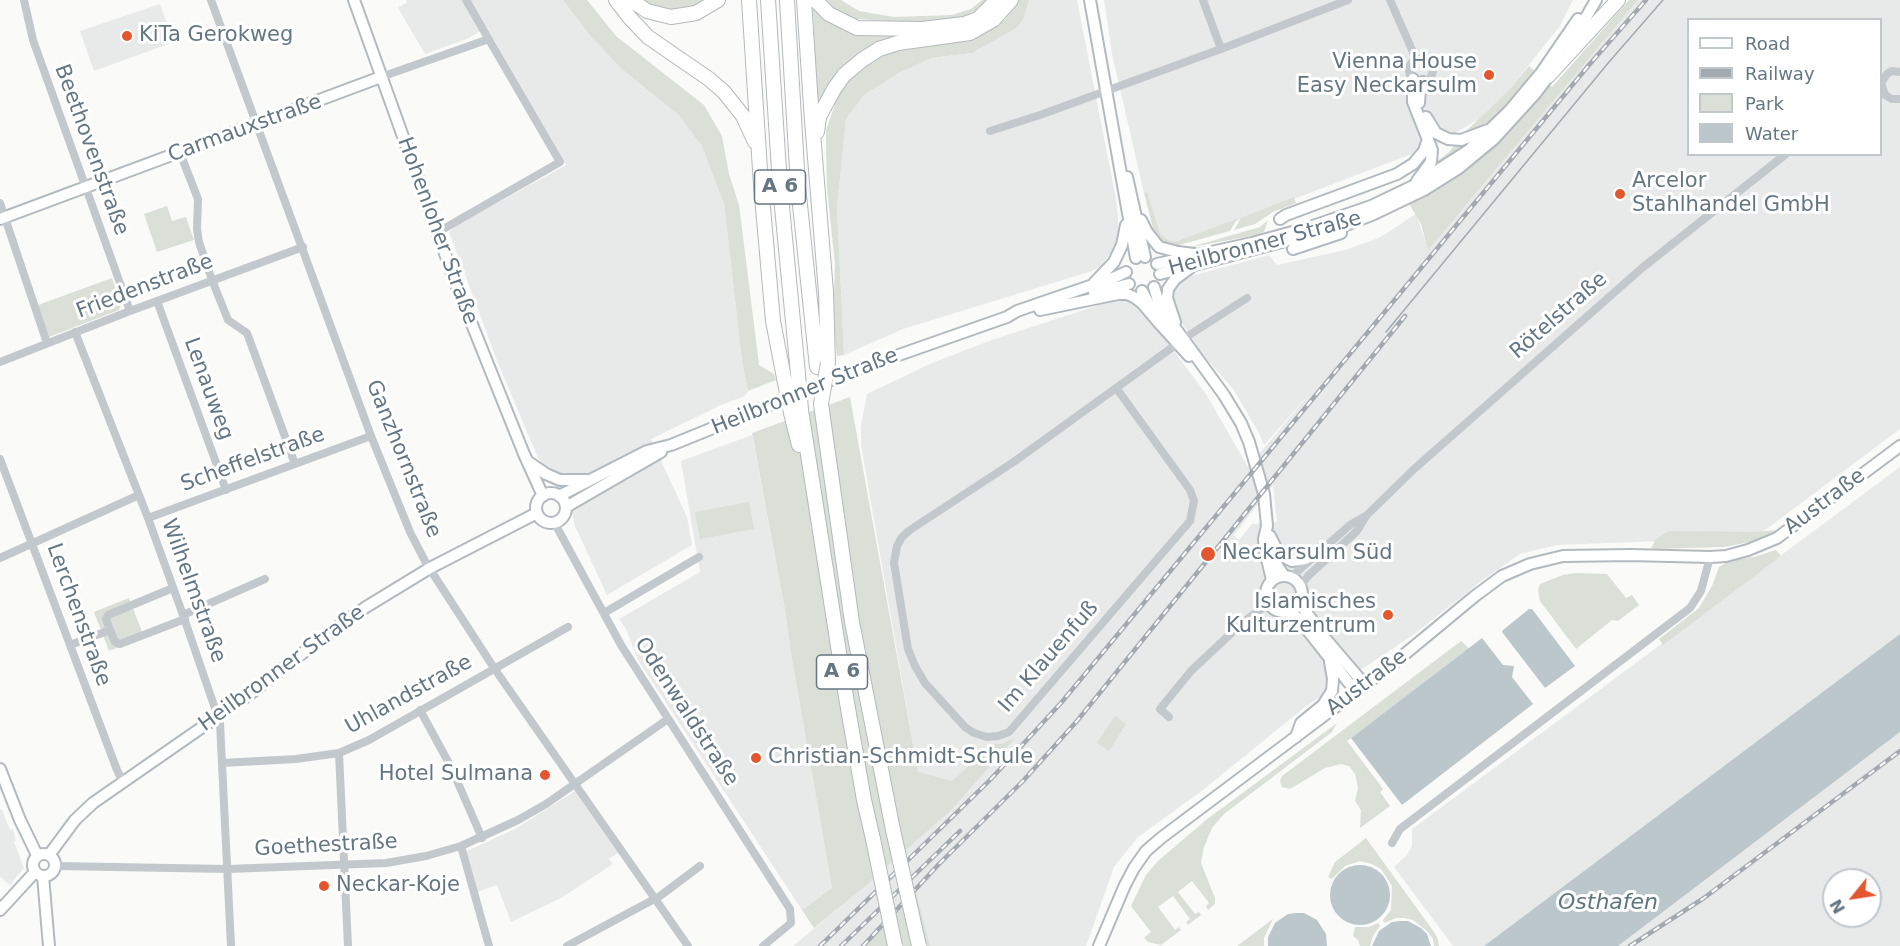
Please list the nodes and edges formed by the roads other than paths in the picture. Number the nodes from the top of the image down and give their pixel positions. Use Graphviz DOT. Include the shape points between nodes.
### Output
graph roads {
  1 [pos="24,0"];
  2 [pos="211,0"];
  3 [pos="354,0"];
  4 [pos="466,0"];
  5 [pos="616,0"];
  6 [pos="631,0"];
  7 [pos="718,0"];
  8 [pos="749,0"];
  9 [pos="768,0"];
  10 [pos="786,0"];
  11 [pos="804,0"];
  12 [pos="815,0"];
  13 [pos="997,0"];
  14 [pos="1011,0"];
  15 [pos="1090,0"];
  16 [pos="1203,0"];
  17 [pos="1348,0"];
  18 [pos="1390,0"];
  19 [pos="1589,0"];
  20 [pos="1596,0"];
  21 [pos="1618,0"];
  22 [pos="489,39"];
  23 [pos="1221,49"];
  24 [pos="1416,59"];
  25 [pos="1899,71"];
  26 [pos="1548,76"];
  27 [pos="381,77"];
  28 [pos="1418,81"];
  29 [pos="1882,82"];
  30 [pos="1106,91"];
  31 [pos="1883,96"];
  32 [pos="1900,99"];
  33 [pos="256,124"];
  34 [pos="1491,129"];
  35 [pos="990,131"];
  36 [pos="1428,139"];
  37 [pos="759,150"];
  38 [pos="180,153"];
  39 [pos="815,156"];
  40 [pos="1783,156"];
  41 [pos="1439,181"];
  42 [pos="1413,186"];
  43 [pos="86,188"];
  44 [pos="1128,201"];
  45 [pos="0,203"];
  46 [pos="2,218"];
  47 [pos="1280,219"];
  48 [pos="438,232"];
  49 [pos="303,247"];
  50 [pos="1293,249"];
  51 [pos="1204,254"];
  52 [pos="1140,257"];
  53 [pos="1194,265"];
  54 [pos="1159,269"];
  55 [pos="1126,272"];
  56 [pos="212,280"];
  57 [pos="1129,284"];
  58 [pos="1090,286"];
  59 [pos="1154,286"];
  60 [pos="1142,291"];
  61 [pos="1248,298"];
  62 [pos="157,301"];
  63 [pos="1040,310"];
  64 [pos="130,311"];
  65 [pos="1007,317"];
  66 [pos="1159,323"];
  67 [pos="75,332"];
  68 [pos="1180,339"];
  69 [pos="47,343"];
  70 [pos="0,362"];
  71 [pos="823,365"];
  72 [pos="1117,389"];
  73 [pos="796,411"];
  74 [pos="371,436"];
  75 [pos="671,445"];
  76 [pos="1900,446"];
  77 [pos="0,459"];
  78 [pos="526,460"];
  79 [pos="295,464"];
  80 [pos="593,478"];
  81 [pos="226,490"];
  82 [pos="139,495"];
  83 [pos="543,496"];
  84 [pos="559,496"];
  85 [pos="566,507"];
  86 [pos="537,513"];
  87 [pos="1366,516"];
  88 [pos="148,518"];
  89 [pos="554,522"];
  90 [pos="1269,531"];
  91 [pos="32,543"];
  92 [pos="1324,548"];
  93 [pos="699,557"];
  94 [pos="1710,557"];
  95 [pos="0,558"];
  96 [pos="430,568"];
  97 [pos="1287,577"];
  98 [pos="265,579"];
  99 [pos="1272,580"];
  100 [pos="1300,587"];
  101 [pos="173,588"];
  102 [pos="1299,602"];
  103 [pos="1269,603"];
  104 [pos="1288,611"];
  105 [pos="604,614"];
  106 [pos="184,617"];
  107 [pos="568,627"];
  108 [pos="110,630"];
  109 [pos="70,645"];
  110 [pos="1328,656"];
  111 [pos="494,668"];
  112 [pos="1361,688"];
  113 [pos="420,710"];
  114 [pos="1169,717"];
  115 [pos="218,718"];
  116 [pos="668,719"];
  117 [pos="1296,737"];
  118 [pos="339,753"];
  119 [pos="222,763"];
  120 [pos="0,770"];
  121 [pos="123,782"];
  122 [pos="575,783"];
  123 [pos="482,838"];
  124 [pos="1392,843"];
  125 [pos="461,846"];
  126 [pos="37,855"];
  127 [pos="49,855"];
  128 [pos="55,866"];
  129 [pos="344,866"];
  130 [pos="700,866"];
  131 [pos="228,869"];
  132 [pos="39,874"];
  133 [pos="655,899"];
  134 [pos="0,910"];
  135 [pos="49,946"];
  136 [pos="231,946"];
  137 [pos="348,946"];
  138 [pos="489,946"];
  139 [pos="567,946"];
  140 [pos="688,946"];
  141 [pos="763,946"];
  142 [pos="895,946"];
  143 [pos="918,946"];
  144 [pos="1099,946"];
  1 -- 43 [label="street, Beethovenstraße" via="33,40"];
  2 -- 33 [label="street, Ganzhornstraße"];
  3 -- 27 [label="main road, Hohenloher Straße"];
  4 -- 22 [label="street"];
  5 -- 37 [label="highway" via="648,37 724,92 743,116"];
  6 -- 7 [label="highway" via="647,11 671,17 696,13"];
  8 -- 37 [label="highway"];
  9 -- 73 [label="highway, A 6, bridge" via="798,374"];
  10 -- 71 [label="highway, A 6" via="798,186"];
  11 -- 39 [label="highway"];
  12 -- 13 [label="highway" via="829,15 857,28 922,29 971,22"];
  14 -- 39 [label="highway" via="993,20 970,33 898,43 862,60 844,75 826,101 819,117"];
  15 -- 30 [label="main road"];
  16 -- 23 [label="street"];
  17 -- 23 [label="street"];
  18 -- 24 [label="street"];
  19 -- 34 [label="main road, Heilbronner Straße" via="1541,73"];
  20 -- 26 [label="main road, Heilbronner Straße"];
  21 -- 26 [label="highway"];
  22 -- 27 [label="street, Carmauxstraße"];
  22 -- 48 [label="street" via="560,162"];
  23 -- 30 [label="street"];
  24 -- 28 [label="street" via="1409,68 1410,75"];
  24 -- 28 [label="street" via="1427,60 1433,70 1430,78"];
  25 -- 29 [label="street" via="1887,74"];
  26 -- 41 [label="main road, Heilbronner Straße" via="1494,139"];
  27 -- 33 [label="main road, Carmauxstraße"];
  27 -- 48 [label="main road, Hohenloher Straße"];
  28 -- 34 [label="main road" via="1419,103 1436,133 1461,140"];
  28 -- 36 [label="main road" via="1413,102"];
  30 -- 35 [label="street"];
  30 -- 44 [label="main road"];
  31 -- 32 [label="street"];
  33 -- 38 [label="main road, Carmauxstraße"];
  33 -- 49 [label="street, Ganzhornstraße"];
  34 -- 42 [label="main road, Heilbronner Straße" via="1469,150"];
  36 -- 42 [label="main road" via="1431,162"];
  36 -- 47 [label="main road" via="1413,164 1397,174"];
  37 -- 73 [label="highway, bridge" via="773,321 784,378"];
  38 -- 43 [label="main road, Carmauxstraße"];
  38 -- 56 [label="street" via="198,199 197,229"];
  39 -- 71 [label="highway" via="826,292"];
  40 -- 87 [label="street, Rötelstraße" via="1588,314"];
  41 -- 50 [label="main road" via="1376,221"];
  41 -- 53 [label="main road, Heilbronner Straße" via="1346,225"];
  42 -- 51 [label="main road, Heilbronner Straße" via="1333,219"];
  43 -- 46 [label="main road, Carmauxstraße"];
  43 -- 64 [label="street, Beethovenstraße"];
  44 -- 51 [label="main road" via="1159,247"];
  44 -- 52 [label="main road"];
  44 -- 58 [label="main road" via="1122,245 1110,267"];
  45 -- 46 [label="street"];
  46 -- 69 [label="street"];
  48 -- 78 [label="main road, Hohenloher Straße"];
  49 -- 56 [label="street, Friedenstraße"];
  49 -- 74 [label="street, Ganzhornstraße"];
  51 -- 54 [label="main road, Heilbronner Straße"];
  52 -- 54 [label="main road" via="1152,259"];
  52 -- 55 [label="main road" via="1131,261"];
  53 -- 54 [label="main road, Heilbronner Straße"];
  53 -- 68 [label="main road" via="1168,289 1167,298"];
  54 -- 59 [label="main road" via="1159,281"];
  55 -- 57 [label="main road"];
  55 -- 58 [label="main road, Heilbronner Straße"];
  56 -- 62 [label="street, Friedenstraße"];
  56 -- 79 [label="street" via="228,320 247,333"];
  57 -- 60 [label="main road"];
  57 -- 63 [label="main road, Heilbronner Straße"];
  58 -- 65 [label="main road, Heilbronner Straße"];
  59 -- 60 [label="main road"];
  59 -- 68 [label="main road" via="1160,307"];
  60 -- 66 [label="main road"];
  61 -- 68 [label="street, Im Klauenfuß"];
  62 -- 64 [label="street, Friedenstraße"];
  62 -- 81 [label="street, Lenauweg"];
  63 -- 65 [label="main road, Heilbronner Straße"];
  63 -- 66 [label="main road" via="1127,294 1142,303"];
  64 -- 67 [label="street, Friedenstraße"];
  65 -- 75 [label="main road, Heilbronner Straße" via="856,370"];
  66 -- 68 [label="main road"];
  67 -- 69 [label="street, Friedenstraße"];
  67 -- 82 [label="street, Wilhelmstraße"];
  68 -- 72 [label="street, Im Klauenfuß"];
  68 -- 90 [label="main road" via="1235,414 1249,442 1264,494"];
  69 -- 70 [label="street, Friedenstraße"];
  71 -- 143 [label="highway, A 6, bridge" via="822,404 852,622"];
  72 -- 72 [label="street, Im Klauenfuß" via="910,530 897,546 894,563 908,649 925,683 974,733 987,737 1009,732 1190,521 1194,501 1190,490"];
  73 -- 142 [label="highway, A 6, bridge"];
  74 -- 79 [label="street, Scheffelstraße"];
  74 -- 96 [label="street, Ganzhornstraße" via="410,532"];
  75 -- 80 [label="main road, Heilbronner Straße"];
  75 -- 85 [label="main road, Heilbronner Straße"];
  76 -- 94 [label="main road, Austraße" via="1777,537 1748,550"];
  77 -- 91 [label="street, Lerchenstraße"];
  78 -- 80 [label="main road" via="560,480"];
  78 -- 83 [label="main road, Hohenloher Straße"];
  79 -- 81 [label="street, Scheffelstraße"];
  80 -- 84 [label="main road, Heilbronner Straße"];
  81 -- 88 [label="street, Scheffelstraße"];
  82 -- 88 [label="street, Wilhelmstraße"];
  82 -- 91 [label="street"];
  83 -- 84 [label="main road"];
  83 -- 86 [label="main road" via="537,503"];
  84 -- 85 [label="main road"];
  85 -- 89 [label="main road" via="563,517"];
  86 -- 89 [label="main road" via="544,521"];
  86 -- 96 [label="main road, Heilbronner Straße"];
  87 -- 92 [label="street, Rötelstraße"];
  87 -- 100 [label="street, Rötelstraße" via="1357,531"];
  88 -- 101 [label="street, Wilhelmstraße"];
  89 -- 105 [label="street, Odenwaldstraße"];
  90 -- 92 [label="main road" via="1277,550 1292,561 1305,559"];
  90 -- 97 [label="main road" via="1274,558"];
  90 -- 99 [label="main road" via="1264,550"];
  91 -- 95 [label="street"];
  91 -- 109 [label="street, Lerchenstraße"];
  92 -- 97 [label="street, Rötelstraße"];
  93 -- 105 [label="street"];
  94 -- 112 [label="main road, Austraße" via="1581,555 1530,564 1502,576"];
  94 -- 124 [label="street" via="1701,591 1690,608 1400,829"];
  96 -- 111 [label="street, Ganzhornstraße"];
  96 -- 115 [label="main road, Heilbronner Straße" via="342,624"];
  97 -- 99 [label="main road"];
  97 -- 100 [label="main road"];
  98 -- 106 [label="street"];
  99 -- 103 [label="main road" via="1267,588"];
  100 -- 102 [label="main road"];
  101 -- 106 [label="street, Wilhelmstraße"];
  101 -- 108 [label="street" via="108,615"];
  102 -- 104 [label="main road"];
  102 -- 112 [label="main road"];
  103 -- 104 [label="main road" via="1279,611"];
  103 -- 114 [label="street" via="1191,670 1160,709"];
  104 -- 110 [label="main road"];
  105 -- 116 [label="street, Odenwaldstraße"];
  106 -- 108 [label="street" via="120,644"];
  106 -- 115 [label="street, Wilhelmstraße"];
  107 -- 111 [label="street, Uhlandstraße"];
  108 -- 109 [label="street"];
  109 -- 121 [label="street, Lerchenstraße"];
  110 -- 112 [label="main road"];
  110 -- 117 [label="main road" via="1332,691 1323,705 1301,723"];
  111 -- 113 [label="street, Uhlandstraße"];
  111 -- 122 [label="street, Ganzhornstraße"];
  112 -- 117 [label="main road, Austraße"];
  113 -- 118 [label="street, Uhlandstraße"];
  113 -- 123 [label="street" via="451,767"];
  115 -- 119 [label="street, Wilhelmstraße"];
  115 -- 121 [label="main road, Heilbronner Straße"];
  116 -- 122 [label="street, Goethestraße"];
  116 -- 141 [label="street, Odenwaldstraße" via="790,909 791,923"];
  117 -- 144 [label="main road, Austraße" via="1146,851 1125,885"];
  118 -- 119 [label="street, Uhlandstraße"];
  118 -- 129 [label="street"];
  119 -- 131 [label="street, Wilhelmstraße"];
  120 -- 126 [label="main road"];
  121 -- 127 [label="main road, Heilbronner Straße" via="75,820"];
  122 -- 123 [label="street, Goethestraße" via="546,804"];
  122 -- 133 [label="street, Ganzhornstraße"];
  123 -- 125 [label="street, Goethestraße"];
  125 -- 129 [label="street, Goethestraße" via="386,864"];
  125 -- 138 [label="street"];
  126 -- 127 [label="main road"];
  126 -- 132 [label="main road" via="32,865"];
  127 -- 128 [label="main road"];
  128 -- 131 [label="street, Goethestraße"];
  128 -- 132 [label="main road" via="52,872"];
  129 -- 131 [label="street, Goethestraße"];
  129 -- 137 [label="street"];
  130 -- 133 [label="street"];
  131 -- 136 [label="street, Wilhelmstraße"];
  132 -- 134 [label="main road"];
  132 -- 135 [label="main road"];
  133 -- 139 [label="street"];
  133 -- 140 [label="street, Ganzhornstraße"];
}
